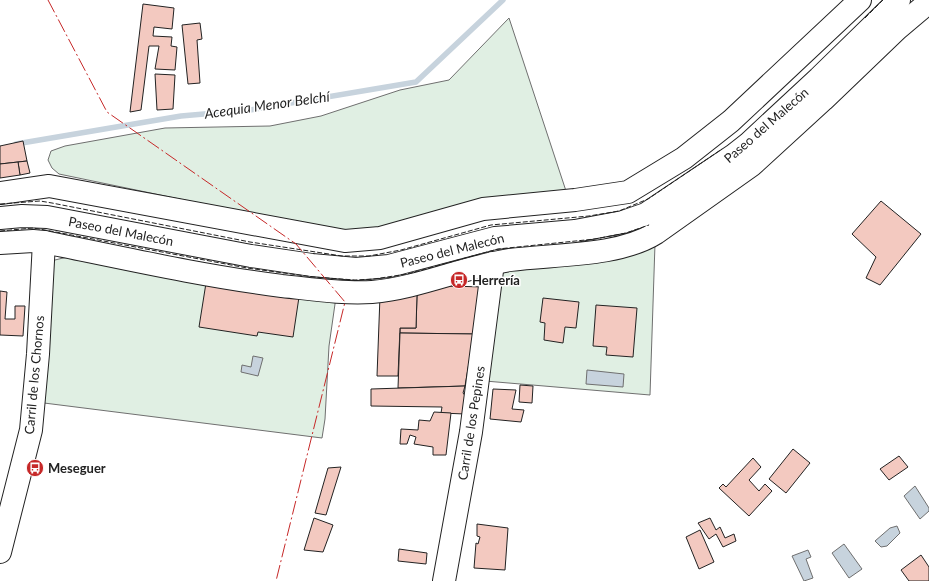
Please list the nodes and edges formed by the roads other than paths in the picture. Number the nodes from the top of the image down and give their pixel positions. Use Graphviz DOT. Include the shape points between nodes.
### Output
graph roads {
  1 [pos="860,0"];
  2 [pos="899,0"];
  3 [pos="929,2"];
  4 [pos="0,193"];
  5 [pos="0,218"];
  6 [pos="44,242"];
  7 [pos="0,243"];
  8 [pos="493,263"];
  9 [pos="0,552"];
  10 [pos="444,581"];
  1 -- 4 [label="street" via="731,121 684,158 628,192 483,209 380,238 345,241 49,186"];
  2 -- 5 [label="street, Paseo del Malecón" via="748,144 646,214 623,222 575,231 495,238 395,265 356,269 251,256 47,217"];
  3 -- 8 [label="street" via="752,165 650,237 626,246 595,252"];
  6 -- 7 [label="street"];
  6 -- 8 [label="street" via="246,281 355,293 390,290"];
  6 -- 9 [label="street, Carril de los Chornos" via="31,430"];
  8 -- 10 [label="street, Carril de los Pepines" via="471,432"];
}
